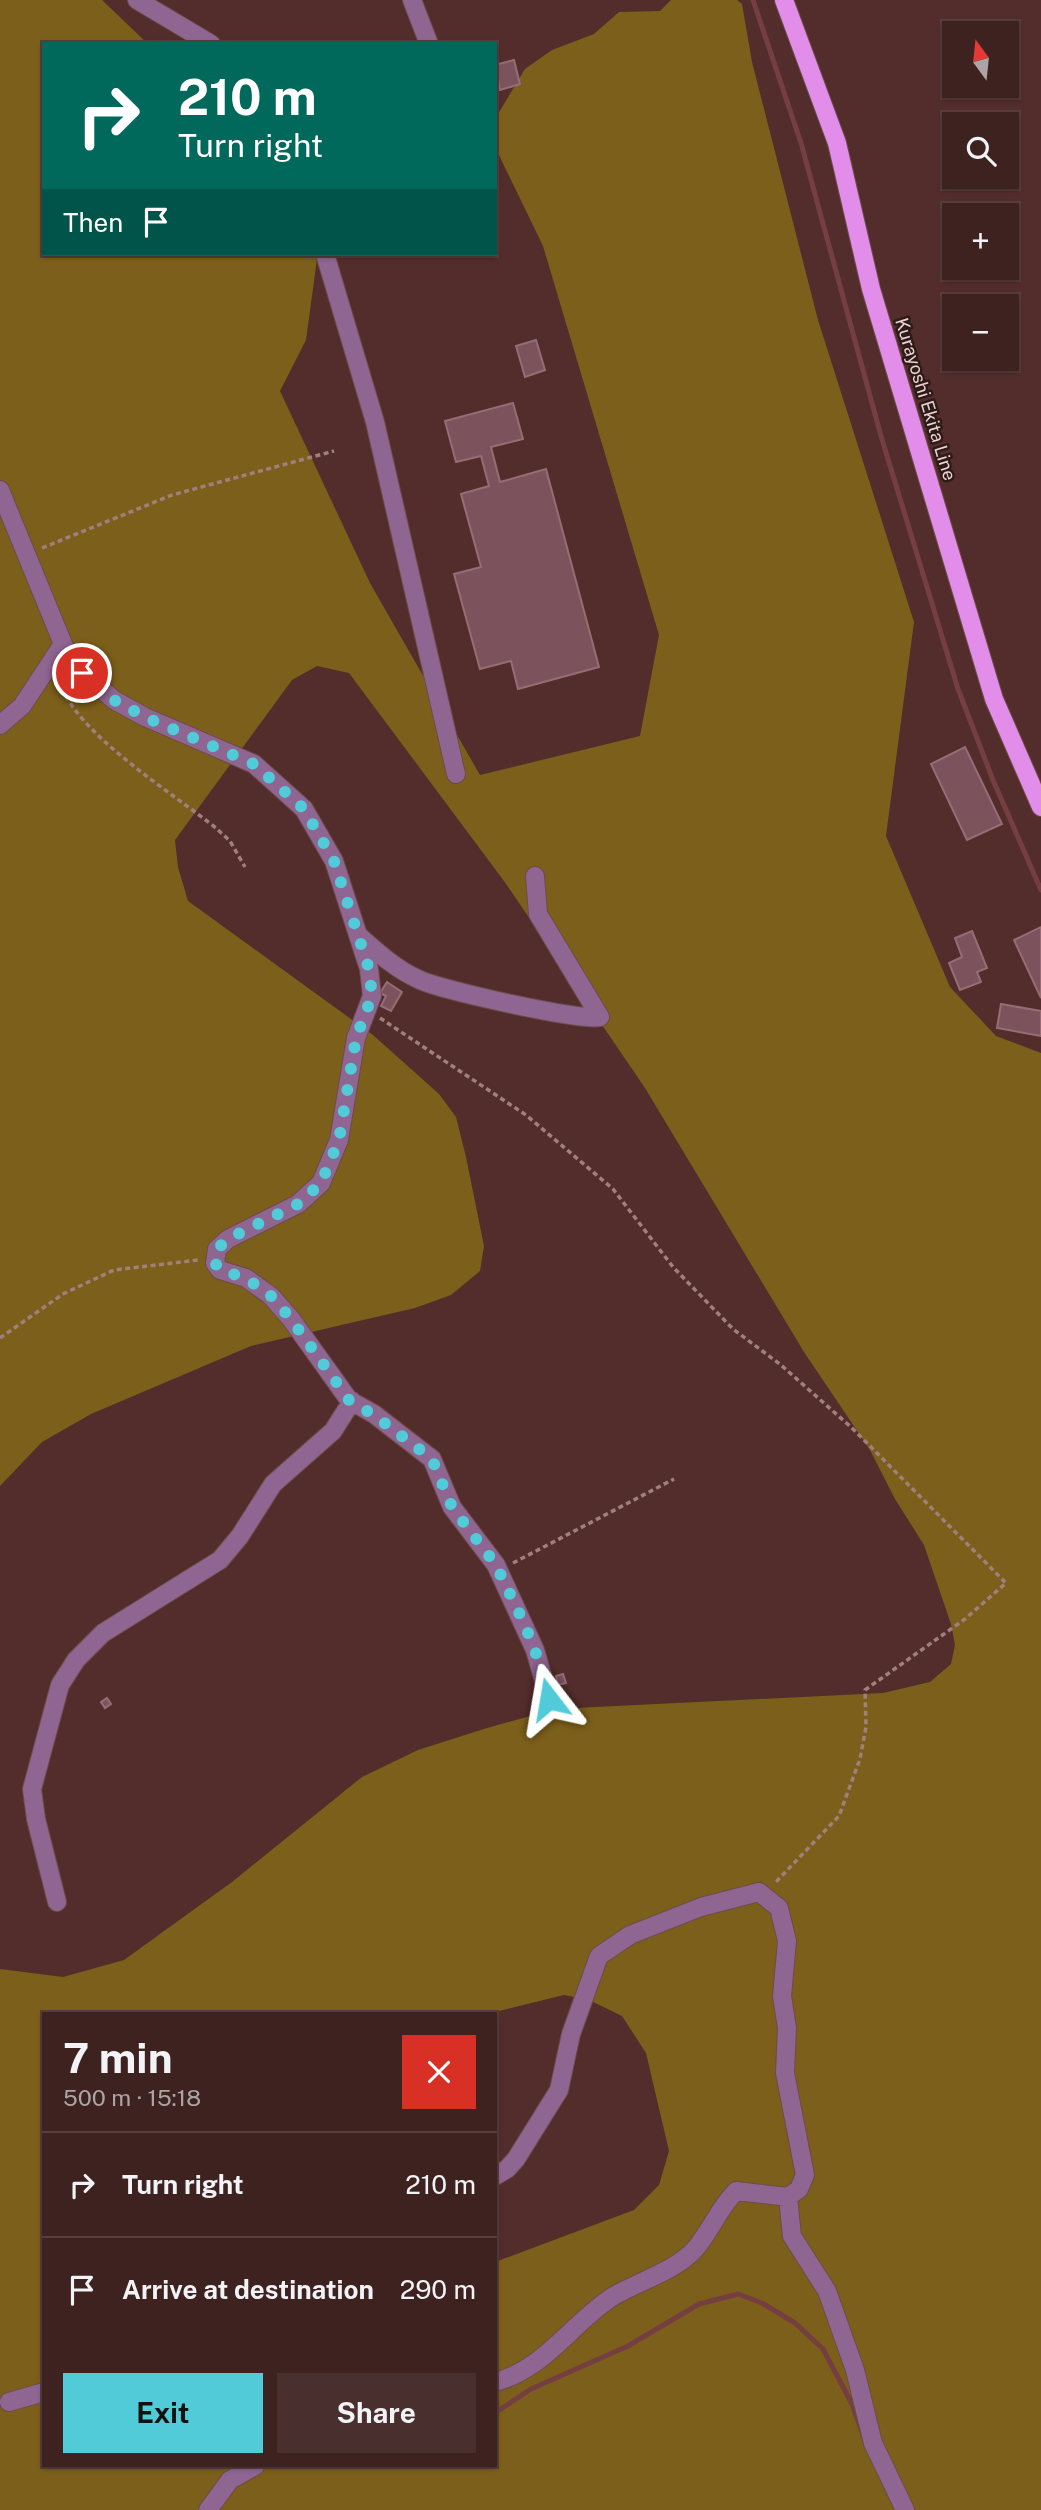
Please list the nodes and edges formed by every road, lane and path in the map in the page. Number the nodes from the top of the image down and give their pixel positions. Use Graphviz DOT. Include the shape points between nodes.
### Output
graph roads {
  1 [pos="137,0"];
  2 [pos="412,0"];
  3 [pos="784,0"];
  4 [pos="208,42"];
  5 [pos="428,42"];
  6 [pos="326,256"];
  7 [pos="334,451"];
  8 [pos="0,490"];
  9 [pos="27,554"];
  10 [pos="58,650"];
  11 [pos="0,725"];
  12 [pos="456,774"];
  13 [pos="1041,807"];
  14 [pos="245,867"];
  15 [pos="535,876"];
  16 [pos="359,936"];
  17 [pos="370,1012"];
  18 [pos="215,1256"];
  19 [pos="0,1338"];
  20 [pos="352,1402"];
  21 [pos="674,1479"];
  22 [pos="498,1571"];
  23 [pos="549,1699"];
  24 [pos="763,1895"];
  25 [pos="57,1902"];
  26 [pos="497,2175"];
  27 [pos="789,2197"];
  28 [pos="497,2381"];
  29 [pos="42,2393"];
  30 [pos="9,2402"];
  31 [pos="253,2467"];
  32 [pos="208,2510"];
  33 [pos="905,2510"];
  1 -- 4 [label="street"];
  2 -- 5 [label="street"];
  3 -- 13 [label="main road, Kurayoshi Ekita Line" via="837,143 871,289 994,699"];
  6 -- 12 [label="street" via="374,422"];
  7 -- 9 [label="path" via="172,495"];
  8 -- 9 [label="street"];
  9 -- 10 [label="street"];
  10 -- 11 [label="street" via="34,691"];
  10 -- 14 [label="path" via="63,694 93,730 217,829"];
  10 -- 16 [label="street" via="114,700 271,776 321,834"];
  15 -- 16 [label="street" via="538,914 600,1017 579,1017 421,981 390,963"];
  16 -- 18 [label="street" via="372,996 356,1038 348,1100 331,1164 321,1183 298,1204 228,1239"];
  17 -- 24 [label="path" via="527,1115 613,1189 673,1266 733,1329 852,1428 1006,1583 965,1619 865,1690 866,1727 860,1759 839,1816"];
  18 -- 19 [label="path" via="114,1270 63,1294"];
  18 -- 20 [label="street" via="220,1270 246,1278 271,1296"];
  20 -- 22 [label="street" via="432,1459 452,1507"];
  20 -- 25 [label="street" via="333,1431 273,1485 220,1560 103,1633 76,1660 60,1685 32,1789"];
  21 -- 22 [label="path"];
  22 -- 23 [label="street" via="535,1650"];
  24 -- 26 [label="street" via="759,1892 701,1907 630,1935 599,1956 571,2034 559,2090 516,2159"];
  24 -- 27 [label="street" via="779,1908 787,1941 782,1996 787,2028 785,2073 805,2175"];
  27 -- 28 [label="street" via="736,2191 696,2248 612,2298 529,2368"];
  27 -- 33 [label="street" via="792,2236 827,2291 855,2370 873,2443"];
  29 -- 30 [label="street"];
  31 -- 32 [label="street" via="230,2480"];
}
